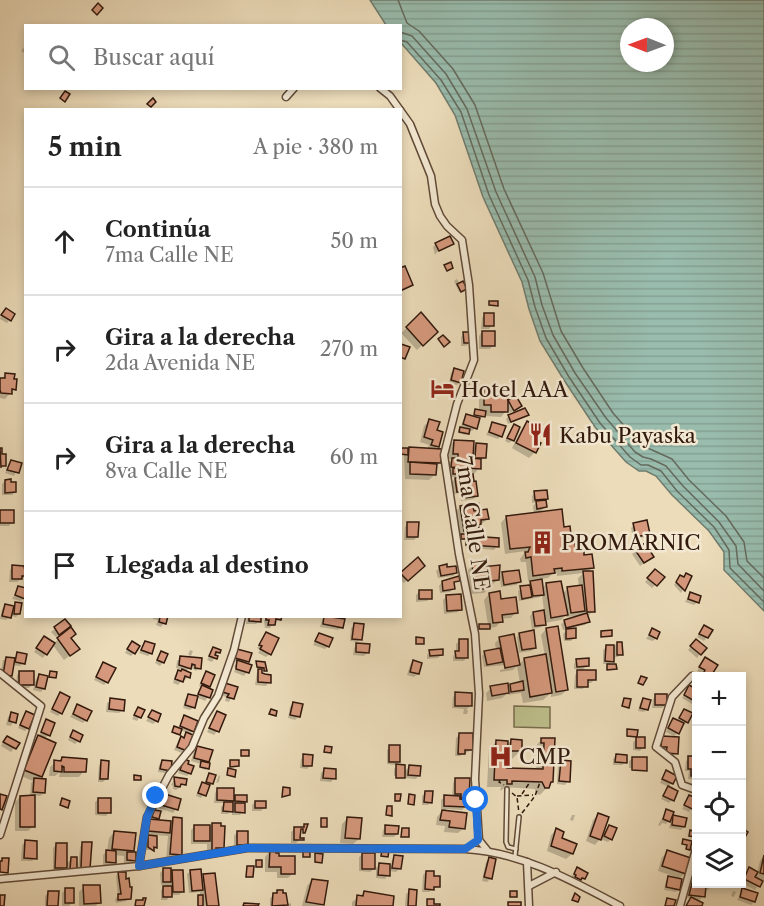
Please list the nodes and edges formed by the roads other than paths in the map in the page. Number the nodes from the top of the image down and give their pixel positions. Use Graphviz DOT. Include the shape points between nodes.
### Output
graph roads {
  1 [pos="292,90"];
  2 [pos="382,90"];
  3 [pos="286,97"];
  4 [pos="399,108"];
  5 [pos="402,113"];
  6 [pos="242,618"];
  7 [pos="0,674"];
  8 [pos="692,676"];
  9 [pos="507,789"];
  10 [pos="692,789"];
  11 [pos="519,817"];
  12 [pos="0,835"];
  13 [pos="478,840"];
  14 [pos="465,849"];
  15 [pos="516,849"];
  16 [pos="487,850"];
  17 [pos="515,858"];
  18 [pos="527,862"];
  19 [pos="692,863"];
  20 [pos="139,866"];
  21 [pos="556,872"];
  22 [pos="0,879"];
  23 [pos="529,886"];
  24 [pos="529,906"];
  25 [pos="620,906"];
  26 [pos="680,906"];
  1 -- 3 [label="street"];
  2 -- 4 [label="street, 7ma Calle NE"];
  5 -- 13 [label="street, 7ma Calle NE" via="431,176 435,204 447,226 462,240 469,285 474,360 444,454 475,634 479,694 475,779"];
  6 -- 20 [label="street" via="218,696 192,747 169,775 147,817"];
  7 -- 12 [label="street" via="41,705"];
  8 -- 10 [label="street" via="672,696 656,747 675,762 682,785"];
  9 -- 15 [label="lane" via="506,842"];
  11 -- 15 [label="lane"];
  13 -- 14 [label="street"];
  13 -- 16 [label="street"];
  14 -- 16 [label="street"];
  14 -- 20 [label="street" via="247,848"];
  15 -- 17 [label="lane"];
  16 -- 17 [label="street"];
  17 -- 18 [label="street"];
  18 -- 21 [label="street"];
  18 -- 23 [label="street"];
  19 -- 26 [label="street"];
  20 -- 22 [label="street"];
  21 -- 23 [label="street"];
  21 -- 25 [label="street"];
  23 -- 24 [label="street"];
}
